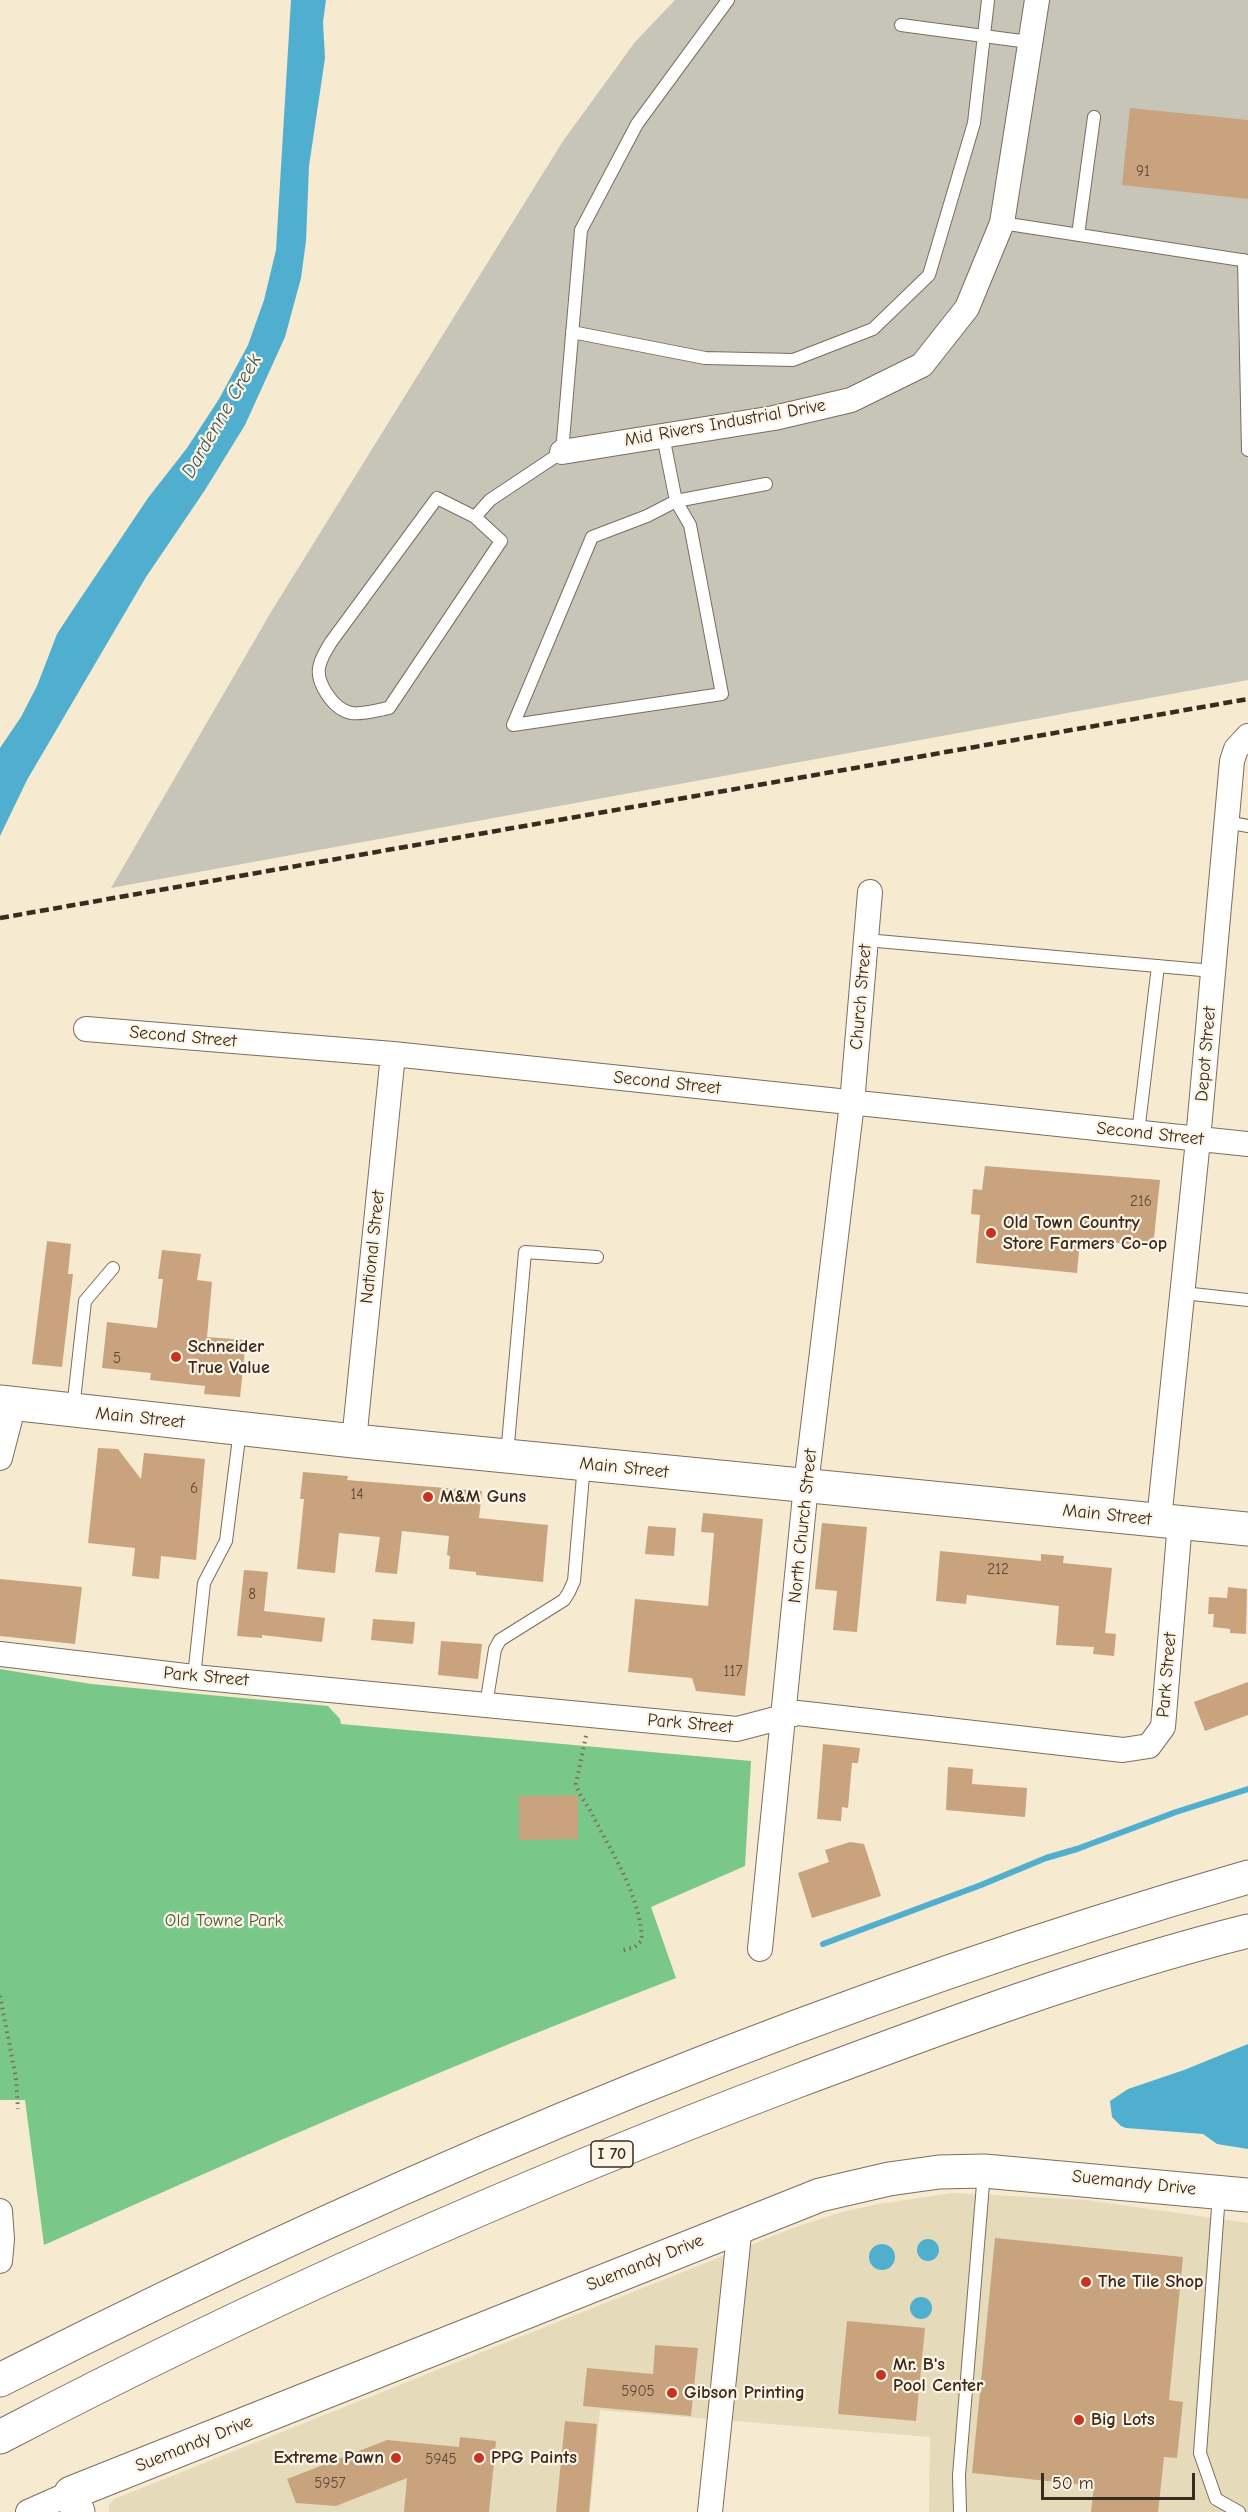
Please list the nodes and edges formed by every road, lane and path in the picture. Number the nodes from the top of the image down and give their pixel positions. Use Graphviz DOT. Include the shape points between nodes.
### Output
graph roads {
  1 [pos="728,0"];
  2 [pos="987,0"];
  3 [pos="1037,0"];
  4 [pos="901,25"];
  5 [pos="984,36"];
  6 [pos="1029,42"];
  7 [pos="1094,117"];
  8 [pos="1002,223"];
  9 [pos="1078,235"];
  10 [pos="1246,260"];
  11 [pos="572,332"];
  12 [pos="1247,384"];
  13 [pos="663,436"];
  14 [pos="1248,450"];
  15 [pos="562,452"];
  16 [pos="766,484"];
  17 [pos="676,501"];
  18 [pos="475,517"];
  19 [pos="1248,736"];
  20 [pos="1237,824"];
  21 [pos="870,892"];
  22 [pos="866,940"];
  23 [pos="1158,966"];
  24 [pos="1213,971"];
  25 [pos="86,1029"];
  26 [pos="393,1054"];
  27 [pos="852,1103"];
  28 [pos="1138,1133"];
  29 [pos="1198,1140"];
  30 [pos="1248,1144"];
  31 [pos="597,1257"];
  32 [pos="113,1268"];
  33 [pos="1182,1293"];
  34 [pos="1248,1300"];
  35 [pos="7,1403"];
  36 [pos="73,1410"];
  37 [pos="241,1428"];
  38 [pos="354,1441"];
  39 [pos="507,1456"];
  40 [pos="0,1458"];
  41 [pos="584,1464"];
  42 [pos="806,1485"];
  43 [pos="1170,1521"];
  44 [pos="1248,1529"];
  45 [pos="0,1654"];
  46 [pos="194,1677"];
  47 [pos="486,1705"];
  48 [pos="589,1715"];
  49 [pos="782,1718"];
  50 [pos="1248,1865"];
  51 [pos="1248,1877"];
  52 [pos="1194,1893"];
  53 [pos="1248,1931"];
  54 [pos="760,1949"];
  55 [pos="620,1951"];
  56 [pos="0,1996"];
  57 [pos="18,2109"];
  58 [pos="984,2171"];
  59 [pos="1233,2193"];
  60 [pos="0,2211"];
  61 [pos="740,2225"];
  62 [pos="0,2261"];
  63 [pos="0,2380"];
  64 [pos="0,2437"];
  65 [pos="74,2503"];
  66 [pos="28,2512"];
  67 [pos="710,2512"];
  68 [pos="960,2512"];
  69 [pos="1239,2512"];
  1 -- 11 [label="lane" via="637,124 581,230"];
  2 -- 5 [label="lane"];
  3 -- 6 [label="street, Mid Rivers Industrial Drive"];
  4 -- 5 [label="lane"];
  5 -- 6 [label="lane"];
  5 -- 11 [label="lane" via="974,123 929,275 873,329 794,360 705,358"];
  6 -- 8 [label="street, Mid Rivers Industrial Drive"];
  7 -- 9 [label="lane"];
  8 -- 9 [label="lane"];
  8 -- 13 [label="street, Mid Rivers Industrial Drive" via="967,308 922,365 851,400 774,418"];
  9 -- 10 [label="lane"];
  10 -- 12 [label="lane"];
  11 -- 15 [label="lane"];
  12 -- 14 [label="lane"];
  13 -- 15 [label="street, Mid Rivers Industrial Drive"];
  13 -- 17 [label="lane"];
  15 -- 18 [label="lane" via="490,500"];
  16 -- 17 [label="lane"];
  17 -- 17 [label="lane" via="592,537 513,725 722,693 690,525"];
  18 -- 18 [label="lane" via="437,498 331,642 319,666 322,685 333,701 349,713 389,708 501,541"];
  19 -- 20 [label="street, Depot Street" via="1236,749 1232,761"];
  20 -- 24 [label="street, Depot Street"];
  21 -- 22 [label="street, Church Street"];
  22 -- 23 [label="lane"];
  22 -- 27 [label="street, Church Street"];
  23 -- 24 [label="lane"];
  23 -- 28 [label="lane"];
  24 -- 29 [label="street, Depot Street"];
  25 -- 26 [label="street, Second Street"];
  26 -- 27 [label="street, Second Street"];
  26 -- 38 [label="street, National Street"];
  27 -- 28 [label="street, Second Street"];
  27 -- 42 [label="street, North Church Street"];
  28 -- 29 [label="street, Second Street"];
  29 -- 30 [label="street, Second Street"];
  29 -- 33 [label="street, Depot Street"];
  31 -- 39 [label="lane" via="525,1252"];
  32 -- 36 [label="lane" via="85,1301"];
  33 -- 34 [label="lane"];
  33 -- 43 [label="street, Depot Street"];
  35 -- 36 [label="main road, Main Street"];
  35 -- 40 [label="street"];
  36 -- 37 [label="main road, Main Street"];
  37 -- 38 [label="main road, Main Street"];
  37 -- 46 [label="lane" via="226,1541 204,1583"];
  38 -- 39 [label="main road, Main Street"];
  39 -- 41 [label="main road, Main Street"];
  41 -- 42 [label="main road, Main Street"];
  41 -- 47 [label="lane" via="574,1581 564,1600 500,1640"];
  42 -- 43 [label="main road, Main Street"];
  42 -- 49 [label="street, North Church Street"];
  43 -- 44 [label="main road, Main Street"];
  43 -- 49 [label="street, Park Street" via="1163,1727 1149,1746 1124,1750 798,1713"];
  45 -- 46 [label="street, Park Street"];
  46 -- 47 [label="street, Park Street"];
  47 -- 48 [label="street, Park Street"];
  48 -- 49 [label="street, Park Street" via="737,1729"];
  48 -- 55 [label="path" via="576,1784 623,1874 642,1928 642,1940 635,1947"];
  49 -- 54 [label="street, North Church Street"];
  50 -- 52 [label="main road"];
  51 -- 52 [label="main road"];
  52 -- 63 [label="main road" via="865,2002 653,2083 490,2150 275,2246"];
  53 -- 64 [label="main road, I 70" via="1195,1944 965,2020 652,2137 350,2266"];
  56 -- 57 [label="path"];
  58 -- 59 [label="main road, Suemandy Drive"];
  58 -- 61 [label="main road, Suemandy Drive" via="889,2178 820,2195"];
  58 -- 68 [label="lane" via="959,2475"];
  59 -- 69 [label="lane" via="1200,2453 1216,2499"];
  60 -- 62 [label="street"];
  61 -- 65 [label="main road, Suemandy Drive"];
  61 -- 67 [label="street"];
  65 -- 66 [label="street"];
}
